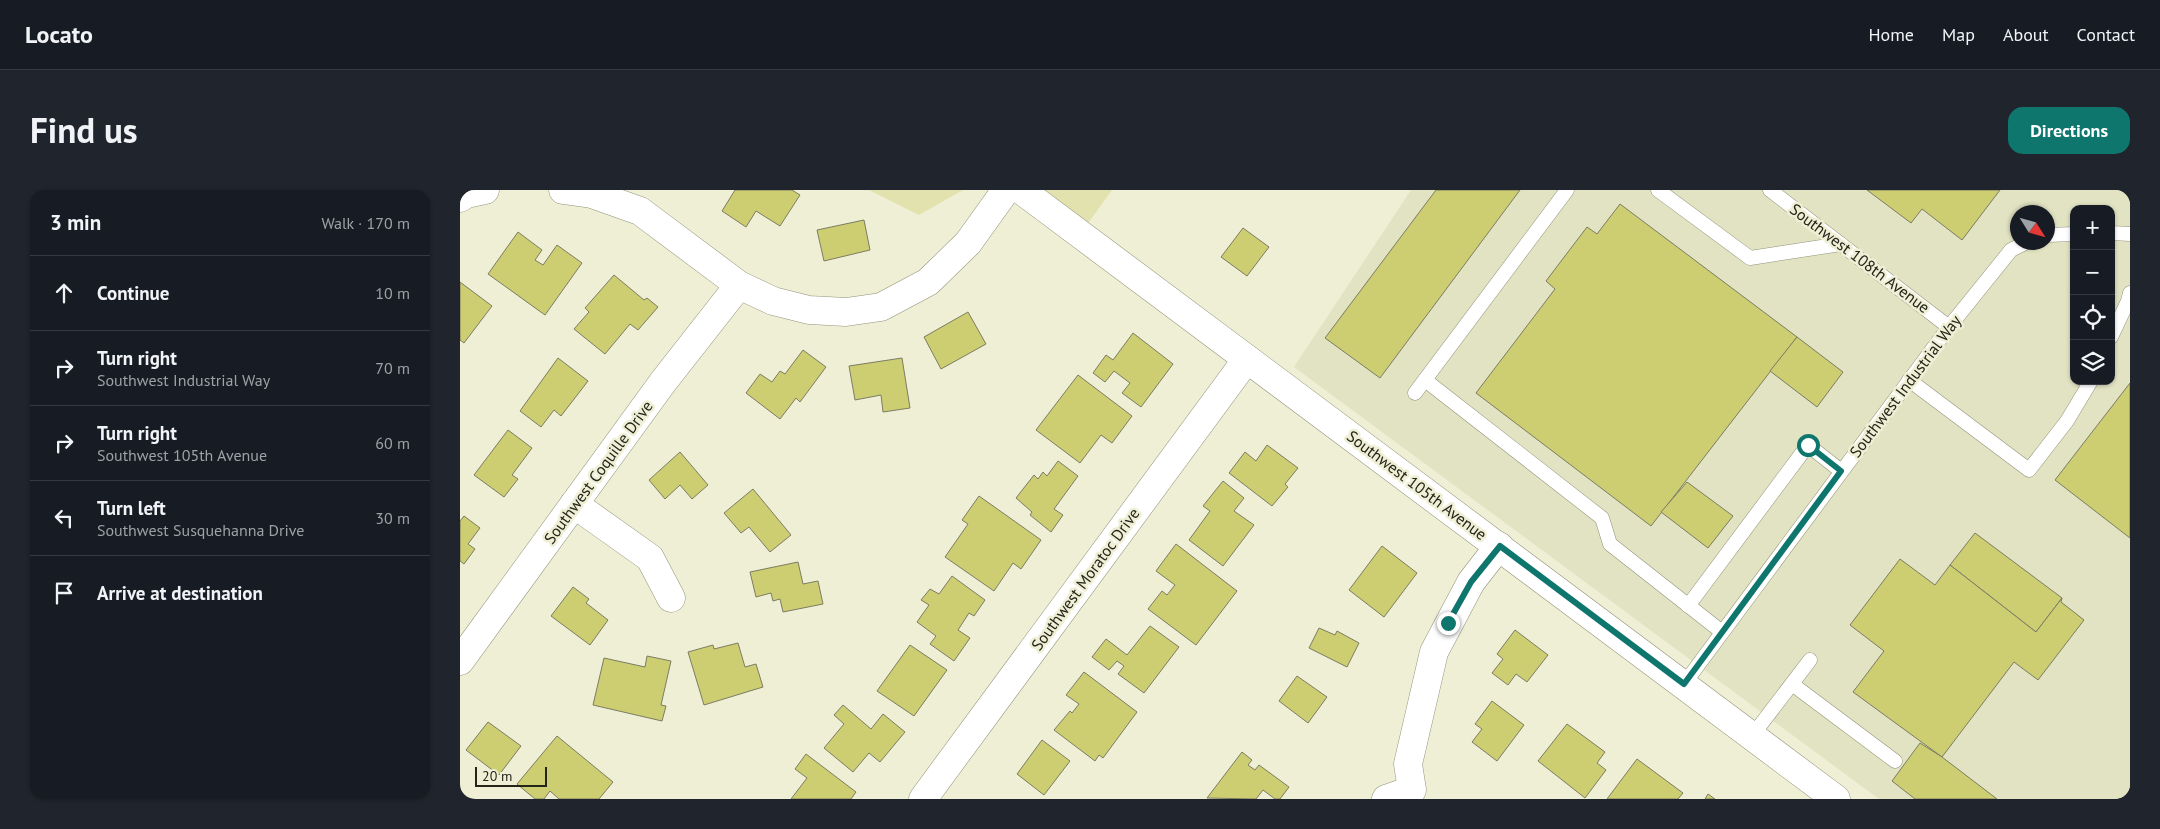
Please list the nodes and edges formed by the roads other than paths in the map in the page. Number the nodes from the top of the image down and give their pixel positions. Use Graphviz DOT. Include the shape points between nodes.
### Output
graph roads {
  1 [pos="484,190"];
  2 [pos="563,190"];
  3 [pos="1006,190"];
  4 [pos="1022,190"];
  5 [pos="1567,190"];
  6 [pos="1658,190"];
  7 [pos="1770,190"];
  8 [pos="460,198"];
  9 [pos="2115,233"];
  10 [pos="2070,234"];
  11 [pos="2130,234"];
  12 [pos="2055,235"];
  13 [pos="1841,244"];
  14 [pos="2010,250"];
  15 [pos="739,285"];
  16 [pos="2130,293"];
  17 [pos="1949,327"];
  18 [pos="2115,329"];
  19 [pos="1247,359"];
  20 [pos="1425,380"];
  21 [pos="1909,380"];
  22 [pos="2089,385"];
  23 [pos="1415,393"];
  24 [pos="1841,471"];
  25 [pos="574,504"];
  26 [pos="1500,546"];
  27 [pos="671,598"];
  28 [pos="1688,606"];
  29 [pos="1722,632"];
  30 [pos="1810,660"];
  31 [pos="460,661"];
  32 [pos="1684,684"];
  33 [pos="1792,684"];
  34 [pos="1752,736"];
  35 [pos="1895,761"];
  36 [pos="1418,794"];
  37 [pos="923,799"];
  38 [pos="1386,799"];
  39 [pos="1836,799"];
  1 -- 8 [label="street"];
  2 -- 15 [label="street" via="592,194 640,211"];
  3 -- 15 [label="street" via="968,244 928,282 881,307 846,312 809,310 773,301"];
  4 -- 19 [label="street, Southwest 105th Avenue"];
  5 -- 20 [label="lane"];
  6 -- 13 [label="lane" via="1750,258"];
  7 -- 13 [label="lane, Southwest 108th Avenue"];
  9 -- 11 [label="lane"];
  10 -- 12 [label="lane"];
  13 -- 17 [label="lane, Southwest 108th Avenue"];
  14 -- 17 [label="lane, Southwest Industrial Way"];
  15 -- 25 [label="street, Southwest Coquille Drive"];
  16 -- 18 [label="lane"];
  17 -- 21 [label="lane, Southwest Industrial Way"];
  19 -- 26 [label="street, Southwest 105th Avenue"];
  19 -- 37 [label="street, Southwest Moratoc Drive"];
  20 -- 23 [label="lane"];
  20 -- 28 [label="lane" via="1602,518 1610,544"];
  21 -- 22 [label="lane" via="2028,470 2068,421"];
  21 -- 24 [label="lane, Southwest Industrial Way"];
  24 -- 28 [label="lane" via="1808,445"];
  24 -- 29 [label="lane, Southwest Industrial Way"];
  25 -- 27 [label="street" via="650,558"];
  25 -- 31 [label="street, Southwest Coquille Drive"];
  26 -- 32 [label="street, Southwest 105th Avenue"];
  26 -- 36 [label="street" via="1471,582 1434,652 1408,764"];
  28 -- 29 [label="lane"];
  29 -- 32 [label="lane, Southwest Industrial Way"];
  30 -- 33 [label="lane"];
  32 -- 34 [label="street, Southwest 105th Avenue"];
  33 -- 34 [label="lane"];
  33 -- 35 [label="lane"];
  34 -- 39 [label="street, Southwest 105th Avenue"];
  36 -- 38 [label="street"];
}
